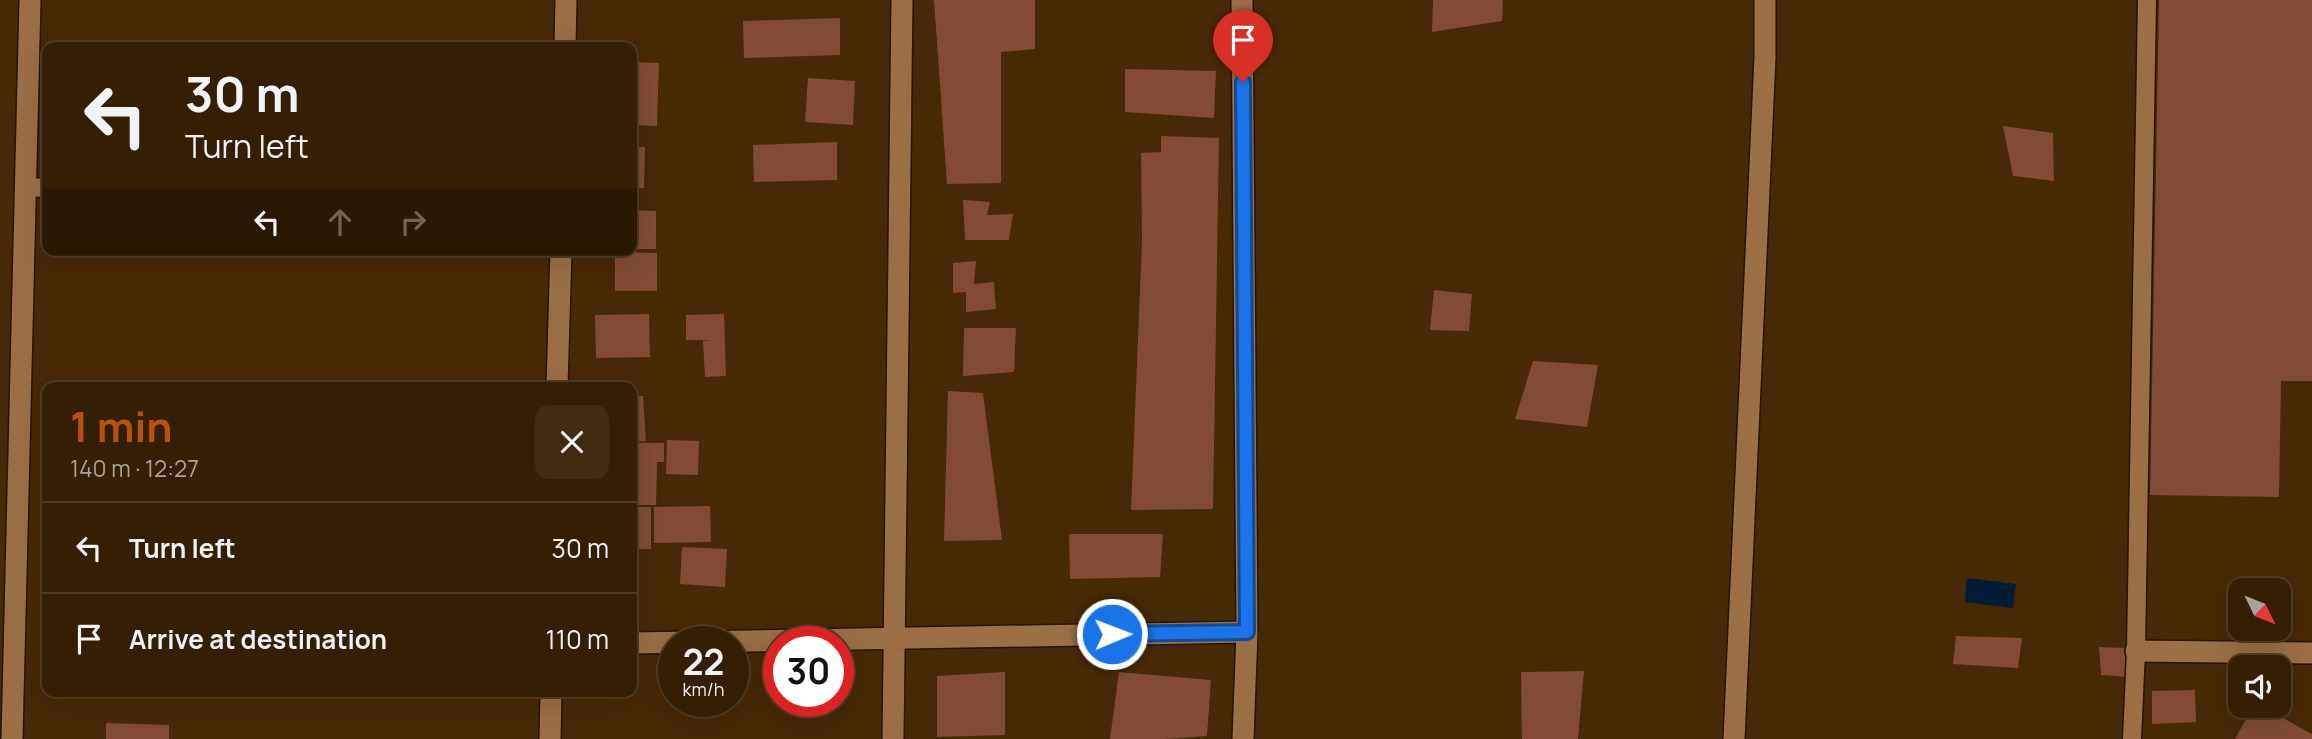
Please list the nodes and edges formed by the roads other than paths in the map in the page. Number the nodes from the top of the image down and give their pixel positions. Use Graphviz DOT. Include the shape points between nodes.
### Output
graph roads {
  1 [pos="30,0"];
  2 [pos="566,0"];
  3 [pos="902,0"];
  4 [pos="1242,0"];
  5 [pos="1765,0"];
  6 [pos="2147,0"];
  7 [pos="565,42"];
  8 [pos="25,187"];
  9 [pos="42,188"];
  10 [pos="561,256"];
  11 [pos="557,382"];
  12 [pos="1247,632"];
  13 [pos="895,638"];
  14 [pos="637,642"];
  15 [pos="2136,651"];
  16 [pos="2312,653"];
  17 [pos="551,697"];
  18 [pos="12,739"];
  19 [pos="550,739"];
  20 [pos="893,739"];
  21 [pos="1243,739"];
  22 [pos="1734,739"];
  23 [pos="2132,739"];
  1 -- 8 [label="street"];
  2 -- 7 [label="street"];
  3 -- 13 [label="street"];
  4 -- 12 [label="street"];
  5 -- 22 [label="street"];
  6 -- 15 [label="lane"];
  8 -- 9 [label="lane"];
  8 -- 18 [label="street"];
  10 -- 11 [label="street"];
  12 -- 13 [label="street"];
  12 -- 21 [label="street"];
  13 -- 14 [label="street"];
  13 -- 20 [label="street"];
  15 -- 16 [label="street"];
  15 -- 23 [label="lane"];
  17 -- 19 [label="street"];
}
